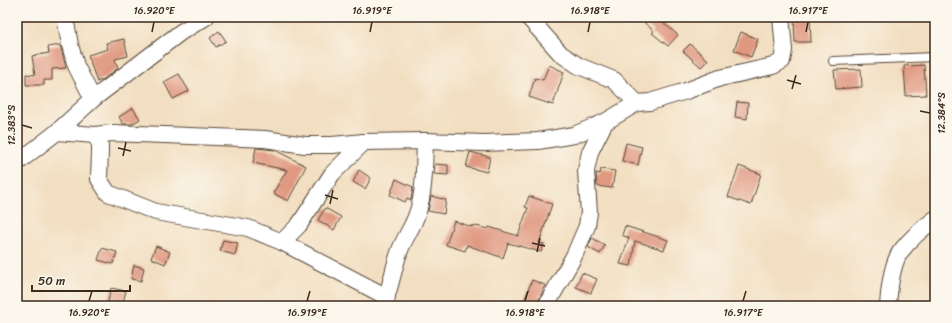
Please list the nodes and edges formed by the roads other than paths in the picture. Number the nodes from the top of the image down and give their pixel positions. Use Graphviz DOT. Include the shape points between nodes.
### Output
graph roads {
  1 [pos="66,17"];
  2 [pos="206,17"];
  3 [pos="528,17"];
  4 [pos="782,17"];
  5 [pos="935,57"];
  6 [pos="833,61"];
  7 [pos="93,99"];
  8 [pos="637,103"];
  9 [pos="605,122"];
  10 [pos="57,132"];
  11 [pos="95,135"];
  12 [pos="425,141"];
  13 [pos="364,142"];
  14 [pos="17,163"];
  15 [pos="935,219"];
  16 [pos="282,242"];
  17 [pos="385,301"];
  18 [pos="546,306"];
  19 [pos="888,306"];
  1 -- 7 [label="street" via="76,66"];
  2 -- 7 [label="street" via="181,32"];
  3 -- 8 [label="street" via="560,54 579,66 614,80"];
  4 -- 8 [label="street" via="782,61 773,66 720,78 650,102"];
  5 -- 6 [label="lane"];
  7 -- 10 [label="street"];
  8 -- 9 [label="street"];
  9 -- 12 [label="street" via="574,135 538,141"];
  9 -- 18 [label="street" via="590,152 586,171 590,212 587,226 574,256"];
  10 -- 11 [label="street"];
  10 -- 14 [label="street"];
  11 -- 13 [label="street" via="112,133 227,137 265,139 305,146"];
  11 -- 16 [label="street" via="100,144 99,179 108,193 156,212 248,228"];
  12 -- 13 [label="street"];
  12 -- 17 [label="street" via="423,191 412,228 400,250"];
  13 -- 16 [label="street" via="332,174 298,225"];
  15 -- 19 [label="street" via="921,229 900,252 891,280"];
  16 -- 17 [label="street"];
}
